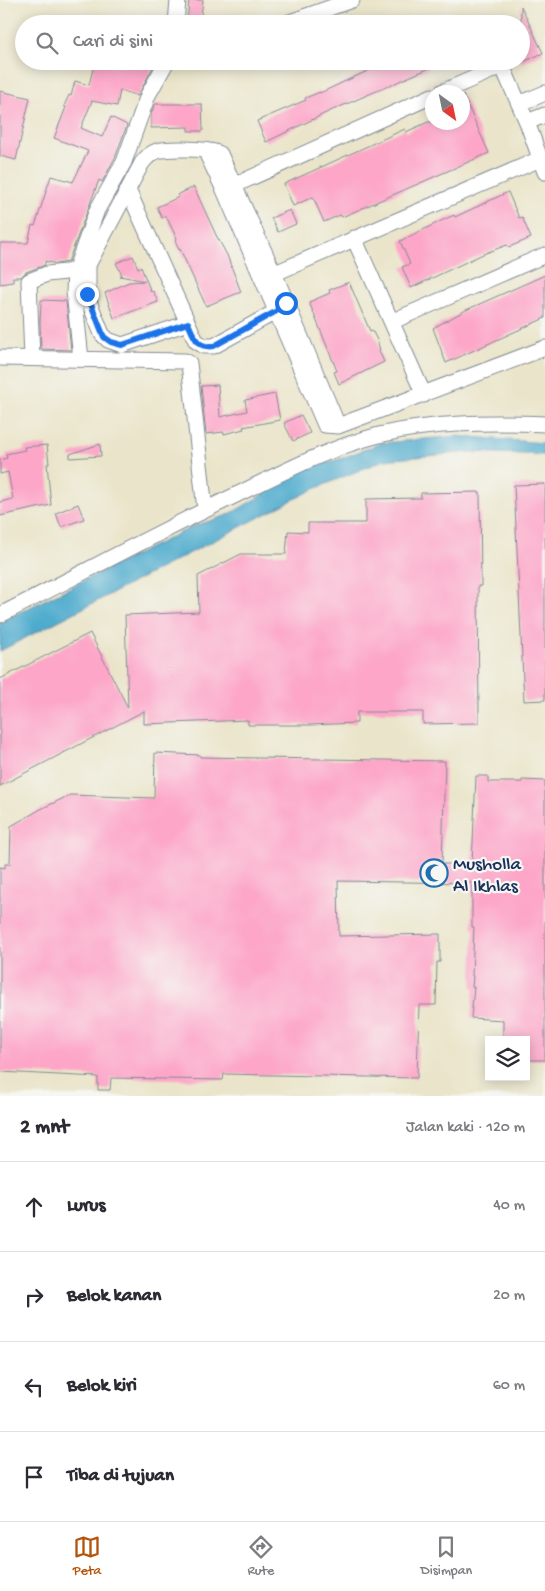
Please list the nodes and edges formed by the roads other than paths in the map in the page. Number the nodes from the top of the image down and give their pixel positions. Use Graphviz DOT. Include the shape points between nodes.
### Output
graph roads {
  1 [pos="178,0"];
  2 [pos="352,0"];
  3 [pos="177,15"];
  4 [pos="310,15"];
  5 [pos="162,70"];
  6 [pos="488,70"];
  7 [pos="504,70"];
  8 [pos="457,85"];
  9 [pos="545,93"];
  10 [pos="425,99"];
  11 [pos="519,104"];
  12 [pos="545,115"];
  13 [pos="527,122"];
  14 [pos="542,165"];
  15 [pos="229,187"];
  16 [pos="128,190"];
  17 [pos="354,238"];
  18 [pos="545,255"];
  19 [pos="75,272"];
  20 [pos="267,276"];
  21 [pos="280,308"];
  22 [pos="393,321"];
  23 [pos="188,323"];
  24 [pos="545,348"];
  25 [pos="0,358"];
  26 [pos="32,358"];
  27 [pos="81,359"];
  28 [pos="424,395"];
  29 [pos="545,424"];
  30 [pos="204,510"];
  31 [pos="0,615"];
  1 -- 3 [label="street"];
  2 -- 4 [label="street"];
  5 -- 19 [label="street" via="148,95 124,162 97,210"];
  6 -- 8 [label="street"];
  7 -- 11 [label="street"];
  9 -- 11 [label="street"];
  10 -- 15 [label="street"];
  11 -- 13 [label="street"];
  12 -- 13 [label="street"];
  13 -- 14 [label="street"];
  14 -- 17 [label="street"];
  15 -- 16 [label="street" via="219,153 170,150 149,155"];
  15 -- 20 [label="street"];
  16 -- 23 [label="street"];
  16 -- 23 [label="street" via="88,265 88,299 102,334 122,345"];
  17 -- 20 [label="street"];
  17 -- 22 [label="street"];
  18 -- 22 [label="street"];
  19 -- 26 [label="street" via="47,274 30,282"];
  19 -- 27 [label="street"];
  20 -- 21 [label="street"];
  21 -- 23 [label="street" via="209,347 196,342"];
  21 -- 28 [label="street" via="338,426"];
  22 -- 28 [label="street"];
  24 -- 28 [label="street"];
  25 -- 26 [label="street"];
  26 -- 27 [label="street"];
  27 -- 30 [label="street" via="189,363"];
  29 -- 30 [label="street" via="457,424 381,435 327,452"];
  30 -- 31 [label="street"];
}
